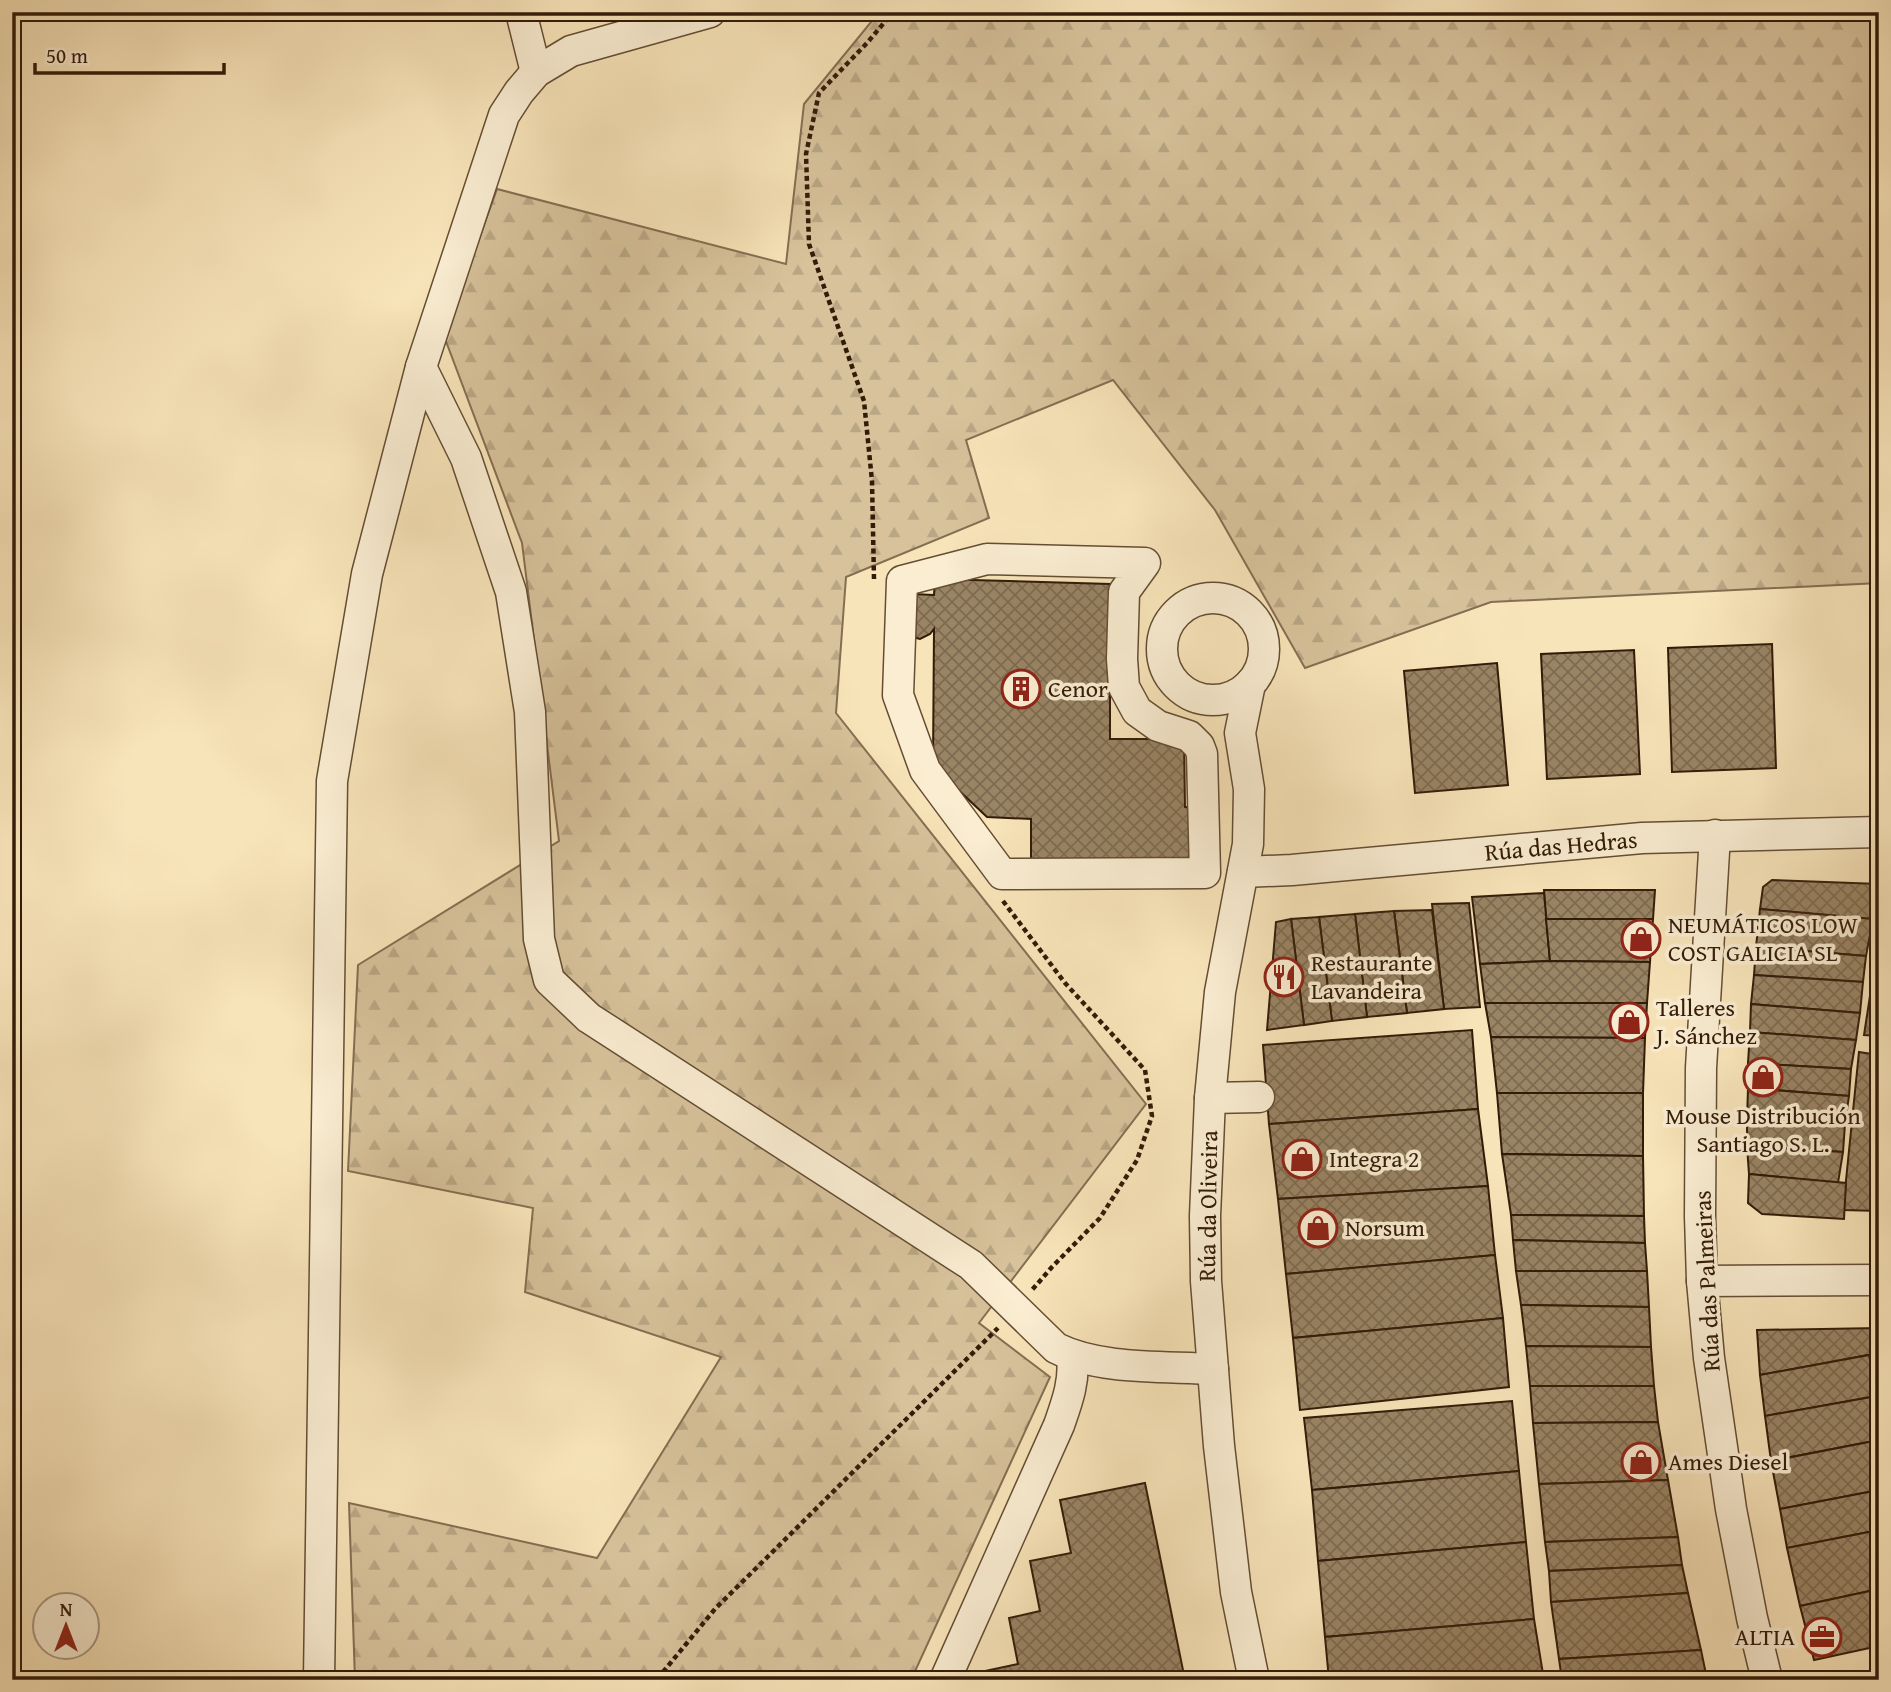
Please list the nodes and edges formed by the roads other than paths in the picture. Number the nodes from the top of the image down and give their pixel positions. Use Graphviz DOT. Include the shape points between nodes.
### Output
graph roads {
  1 [pos="521,12"];
  2 [pos="710,12"];
  3 [pos="536,72"];
  4 [pos="421,367"];
  5 [pos="1250,684"];
  6 [pos="1211,700"];
  7 [pos="1240,733"];
  8 [pos="1249,789"];
  9 [pos="1204,790"];
  10 [pos="1879,832"];
  11 [pos="1715,835"];
  12 [pos="1243,872"];
  13 [pos="1259,1097"];
  14 [pos="1210,1098"];
  15 [pos="1879,1280"];
  16 [pos="1702,1281"];
  17 [pos="1072,1356"];
  18 [pos="1213,1369"];
  19 [pos="319,1680"];
  20 [pos="945,1680"];
  21 [pos="1254,1680"];
  22 [pos="1767,1680"];
  1 -- 3 [label="street"];
  2 -- 3 [label="street" via="571,51"];
  3 -- 4 [label="street" via="504,115"];
  4 -- 17 [label="street" via="466,457 511,593 530,712 539,939 549,980 589,1018 971,1265 1056,1348"];
  4 -- 19 [label="street" via="367,574 332,781"];
  5 -- 6 [label="street" via="1238,694"];
  5 -- 6 [label="street, Rúa da Oliveira" via="1264,654 1255,621 1227,600 1193,603 1178,612 1168,626 1163,660 1182,690"];
  5 -- 7 [label="street, Rúa da Oliveira"];
  6 -- 7 [label="street, Rúa da Oliveira"];
  7 -- 8 [label="street, Rúa da Oliveira"];
  8 -- 9 [label="street"];
  8 -- 12 [label="street, Rúa da Oliveira"];
  9 -- 9 [label="street" via="1199,746 1189,736 1158,726 1138,711 1124,687 1124,592 1145,563 987,559 902,581 898,695 925,771 1002,874 1205,873"];
  10 -- 11 [label="street, Rúa das Hedras"];
  11 -- 12 [label="street, Rúa das Hedras"];
  11 -- 16 [label="street, Rúa das Palmeiras" via="1701,1068"];
  12 -- 14 [label="street, Rúa da Oliveira" via="1220,992"];
  13 -- 14 [label="street"];
  14 -- 18 [label="street, Rúa da Oliveira" via="1206,1281"];
  15 -- 16 [label="street"];
  16 -- 22 [label="street, Rúa das Palmeiras" via="1731,1509"];
  17 -- 18 [label="street" via="1096,1362"];
  17 -- 20 [label="street" via="1069,1397 1059,1425"];
  18 -- 21 [label="street, Rúa da Oliveira" via="1236,1592"];
}
